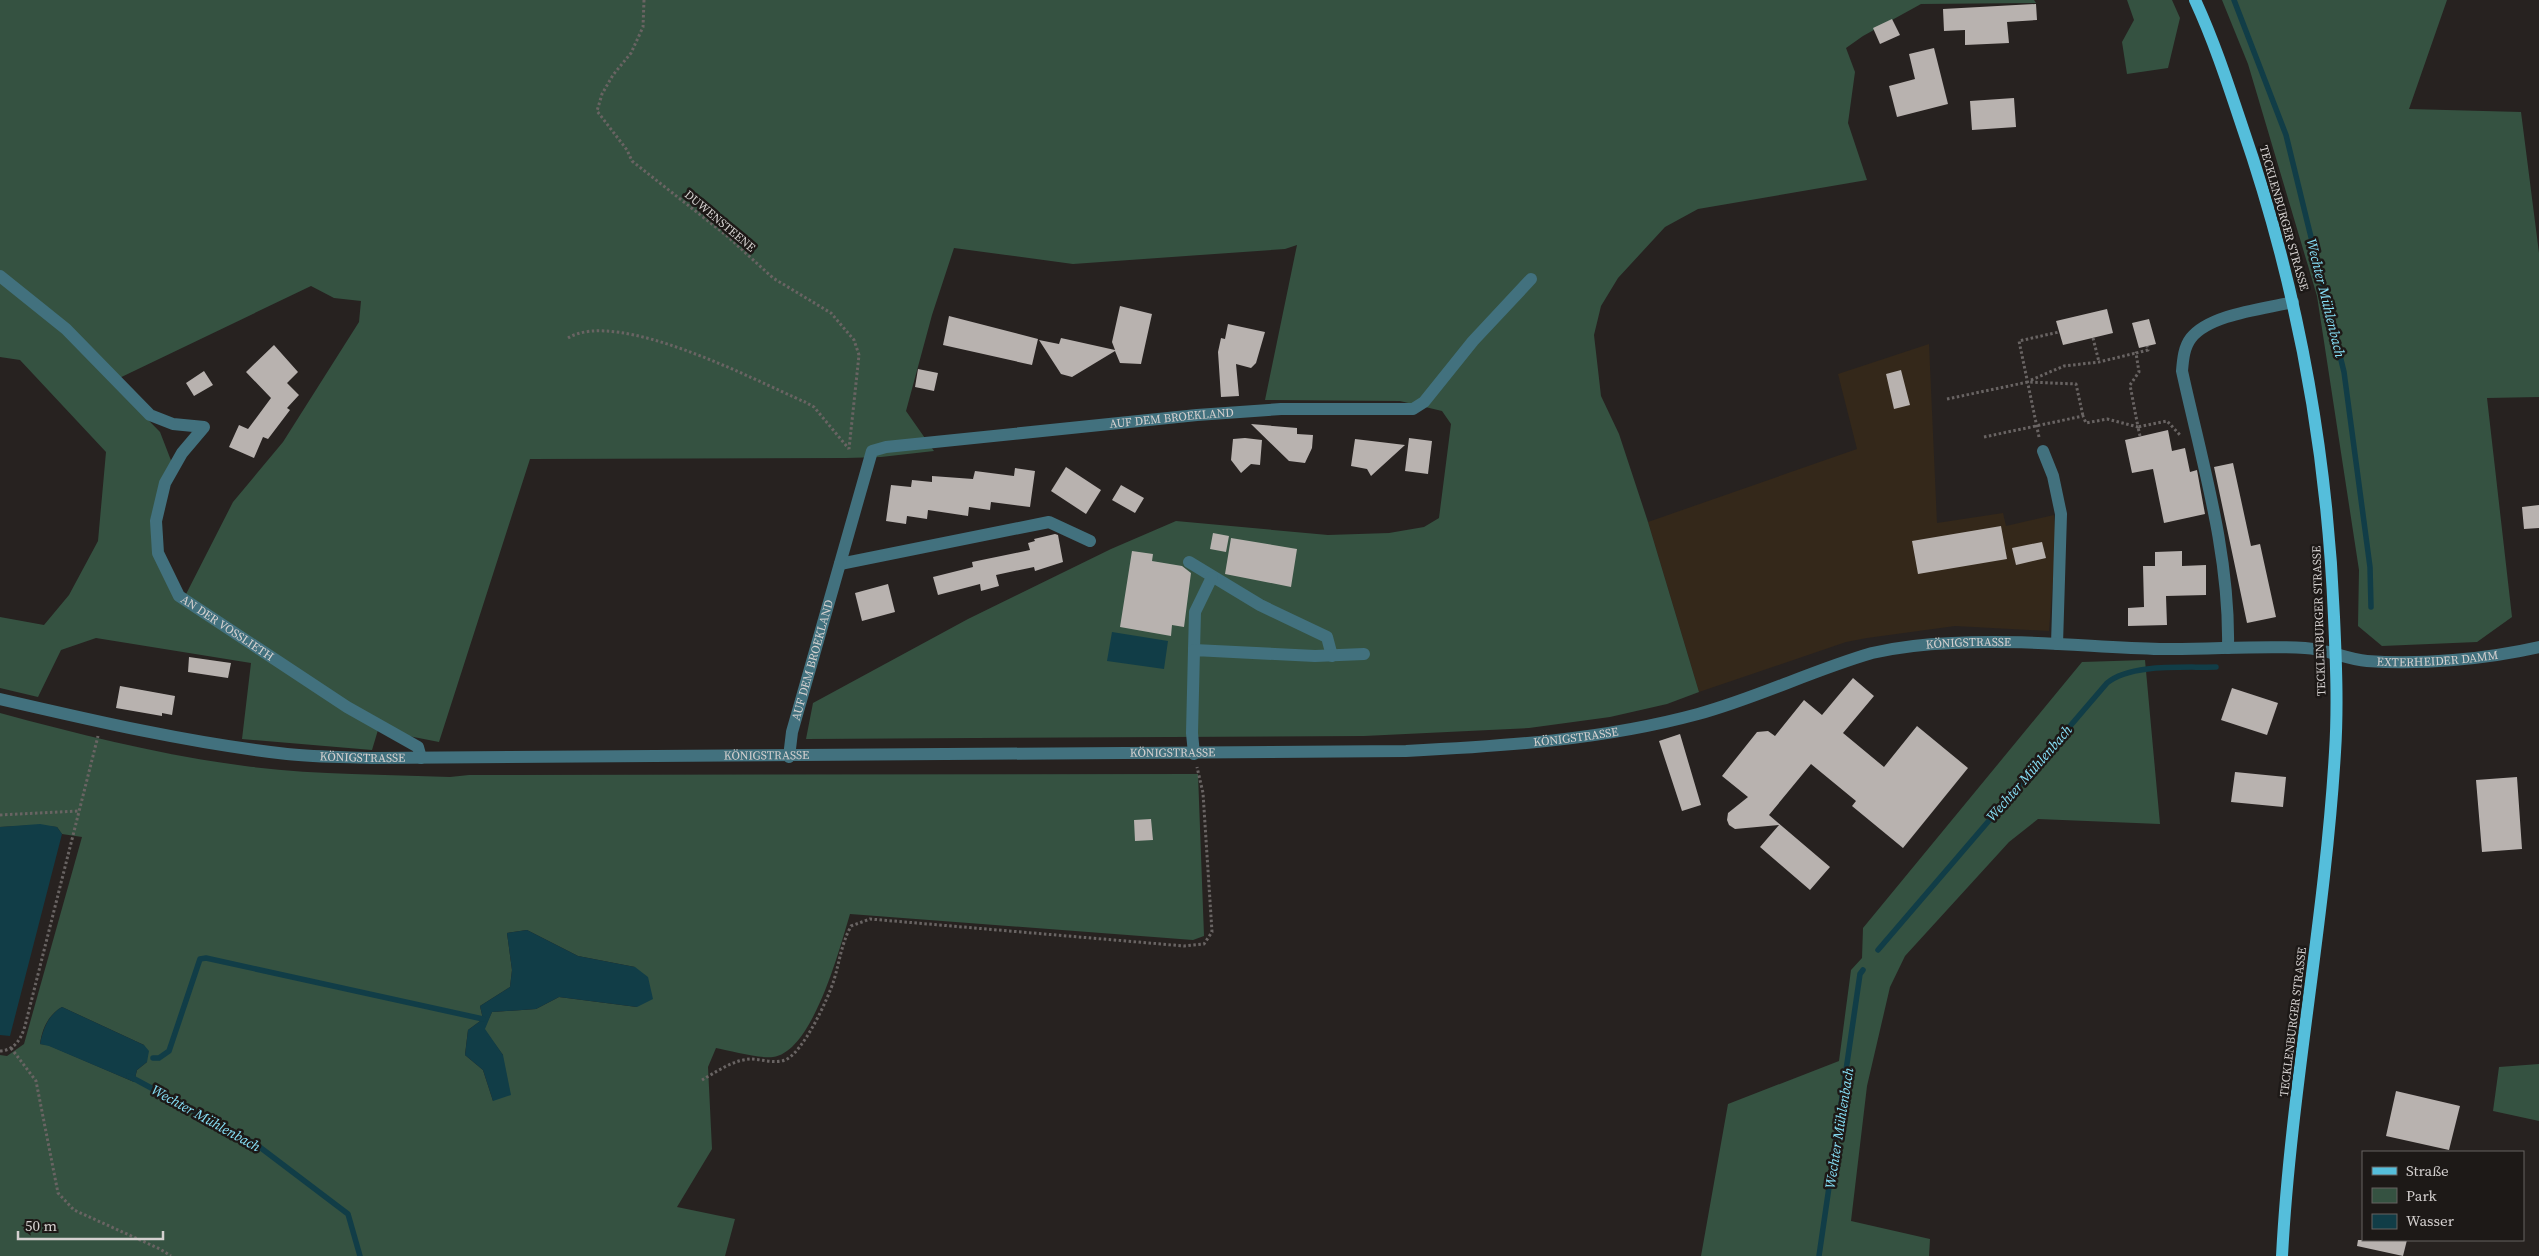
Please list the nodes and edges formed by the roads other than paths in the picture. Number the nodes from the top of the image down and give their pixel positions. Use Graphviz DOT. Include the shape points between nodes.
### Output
graph roads {
  1 [pos="2195,0"];
  2 [pos="0,276"];
  3 [pos="1531,279"];
  4 [pos="2293,302"];
  5 [pos="2043,451"];
  6 [pos="1090,540"];
  7 [pos="1189,562"];
  8 [pos="840,564"];
  9 [pos="1212,576"];
  10 [pos="2056,644"];
  11 [pos="2539,646"];
  12 [pos="2228,648"];
  13 [pos="1194,650"];
  14 [pos="1364,654"];
  15 [pos="2336,654"];
  16 [pos="1332,656"];
  17 [pos="0,698"];
  18 [pos="1194,754"];
  19 [pos="789,757"];
  20 [pos="421,758"];
  21 [pos="2282,1256"];
  1 -- 4 [label="main road, TECKLENBURGER STRASSE" via="2262,184"];
  2 -- 20 [label="street, AN DER VOSSLIETH" via="66,329 150,415 173,424 204,427 182,453 165,483 156,521 158,553 179,596 348,707 418,747"];
  3 -- 8 [label="street, AUF DEM BROEKLAND" via="1473,341 1424,402 1414,409 1281,409 1197,415 876,449 868,458"];
  4 -- 12 [label="street" via="2220,319 2203,327 2191,338 2184,354 2182,371 2222,556 2229,618"];
  4 -- 15 [label="main road, TECKLENBURGER STRASSE" via="2324,478"];
  5 -- 10 [label="street" via="2053,476 2061,514"];
  6 -- 8 [label="street" via="1050,522"];
  7 -- 9 [label="street"];
  8 -- 19 [label="street, AUF DEM BROEKLAND" via="792,732"];
  9 -- 13 [label="street" via="1195,612"];
  9 -- 16 [label="street" via="1260,605 1327,637"];
  10 -- 12 [label="street, KÖNIGSTRASSE" via="2161,649"];
  10 -- 18 [label="street, KÖNIGSTRASSE" via="1955,642 1875,653 1699,714 1604,734 1520,745 1406,751"];
  11 -- 15 [label="street, EXTERHEIDER DAMM" via="2499,654 2421,662 2364,661"];
  12 -- 15 [label="street, KÖNIGSTRASSE" via="2308,648"];
  13 -- 16 [label="street"];
  13 -- 18 [label="street"];
  14 -- 16 [label="street"];
  15 -- 21 [label="main road, TECKLENBURGER STRASSE" via="2335,748 2326,862 2288,1165"];
  17 -- 20 [label="street, KÖNIGSTRASSE" via="101,723 288,754"];
  18 -- 19 [label="street, KÖNIGSTRASSE"];
  19 -- 20 [label="street, KÖNIGSTRASSE"];
}
